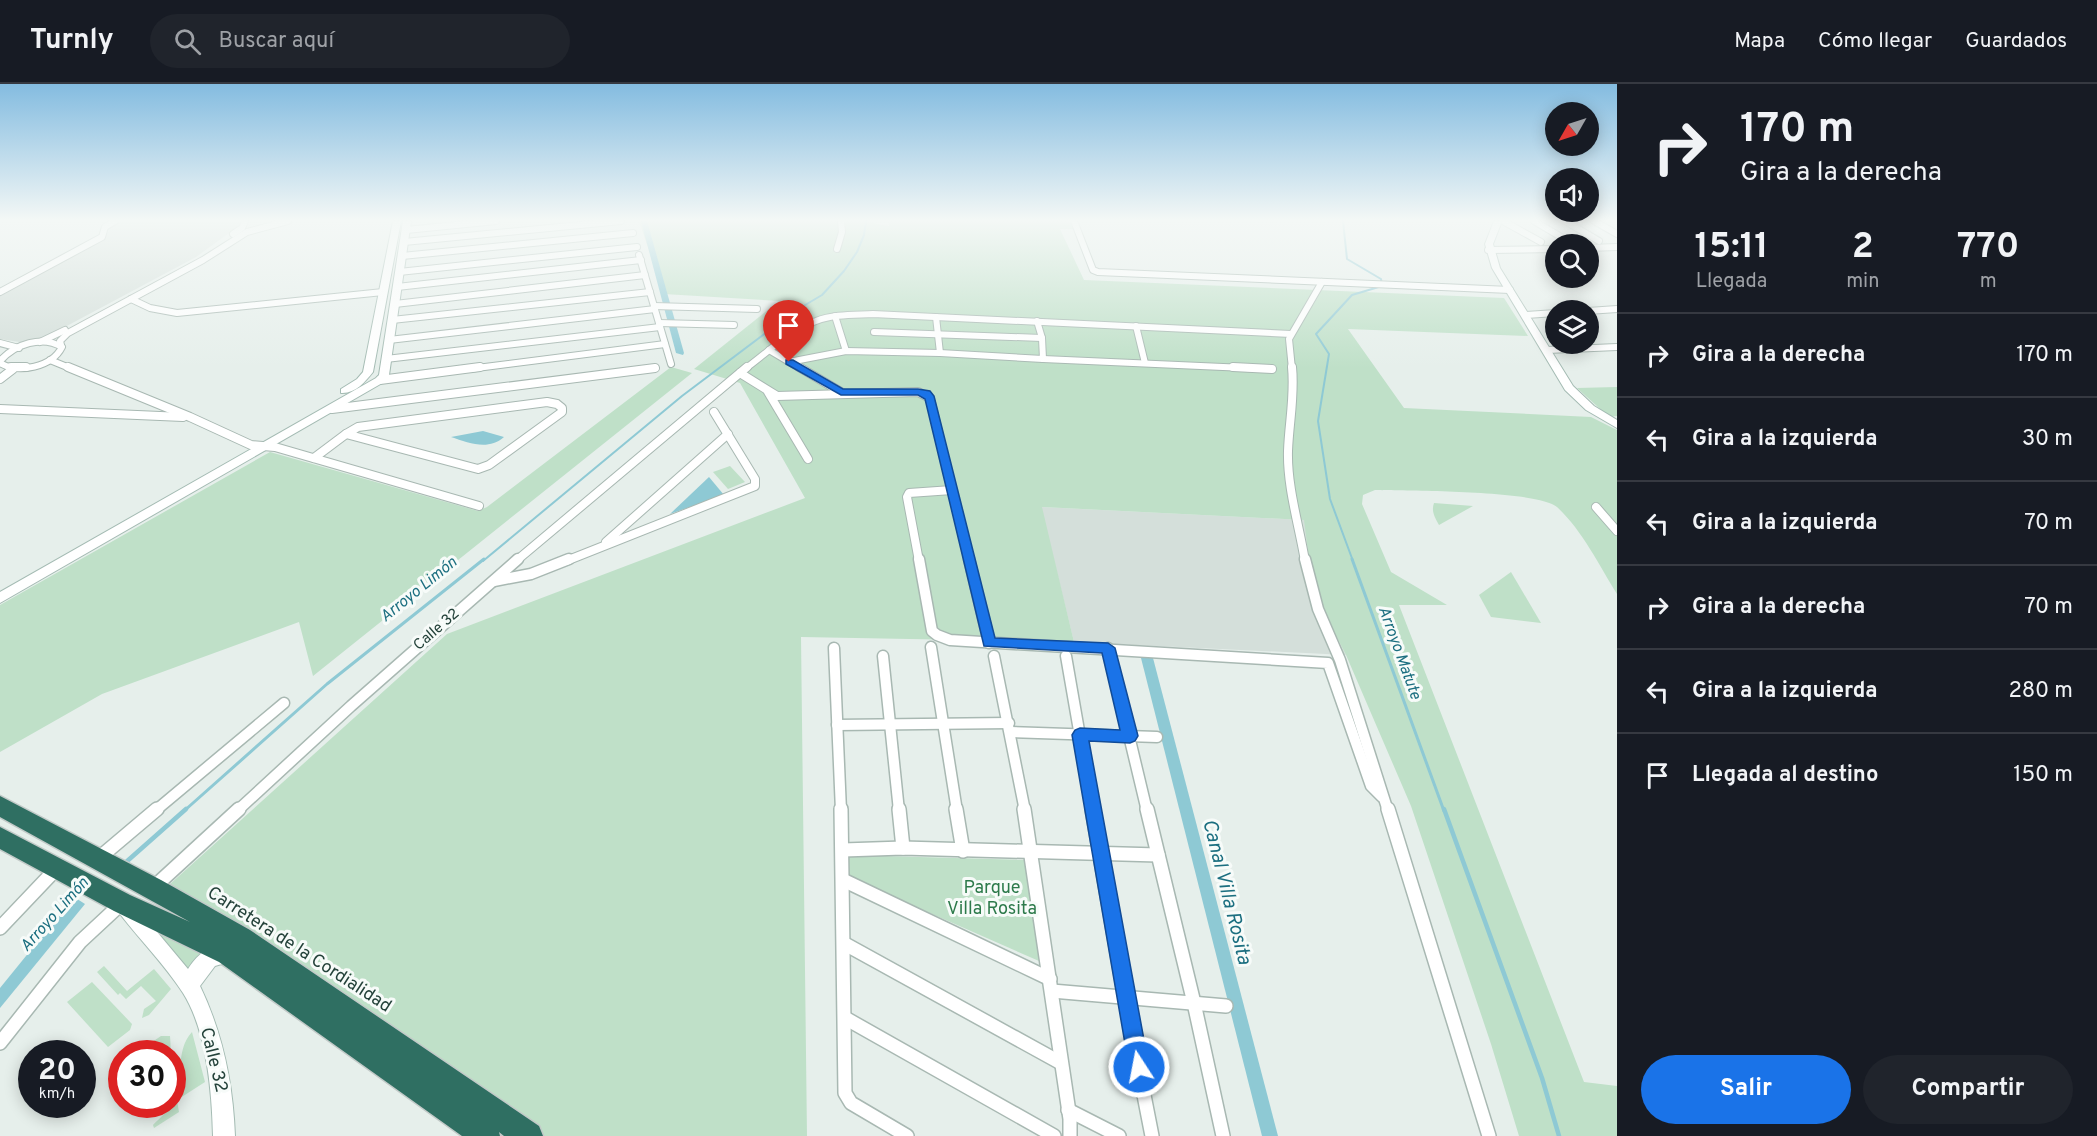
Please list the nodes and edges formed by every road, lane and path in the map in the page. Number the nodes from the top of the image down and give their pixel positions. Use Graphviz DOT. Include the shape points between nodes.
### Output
graph roads {
  1 [pos="41,270"];
  2 [pos="174,270"];
  3 [pos="185,270"];
  4 [pos="387,270"];
  5 [pos="417,270"];
  6 [pos="550,270"];
  7 [pos="644,270"];
  8 [pos="1095,270"];
  9 [pos="1499,270"];
  10 [pos="399,272"];
  11 [pos="645,275"];
  12 [pos="1322,282"];
  13 [pos="397,287"];
  14 [pos="1510,290"];
  15 [pos="0,292"];
  16 [pos="383,292"];
  17 [pos="650,292"];
  18 [pos="131,300"];
  19 [pos="395,304"];
  20 [pos="655,308"];
  21 [pos="757,309"];
  22 [pos="1617,309"];
  23 [pos="1599,310"];
  24 [pos="1545,314"];
  25 [pos="1526,315"];
  26 [pos="835,316"];
  27 [pos="936,317"];
  28 [pos="1037,321"];
  29 [pos="659,325"];
  30 [pos="734,325"];
  31 [pos="1136,326"];
  32 [pos="391,330"];
  33 [pos="376,331"];
  34 [pos="874,332"];
  35 [pos="938,334"];
  36 [pos="1291,334"];
  37 [pos="1042,338"];
  38 [pos="40,342"];
  39 [pos="0,343"];
  40 [pos="665,344"];
  41 [pos="61,345"];
  42 [pos="1545,347"];
  43 [pos="19,348"];
  44 [pos="1599,348"];
  45 [pos="1616,348"];
  46 [pos="769,350"];
  47 [pos="846,351"];
  48 [pos="940,353"];
  49 [pos="1549,354"];
  50 [pos="1,358"];
  51 [pos="386,359"];
  52 [pos="1043,359"];
  53 [pos="50,360"];
  54 [pos="789,362"];
  55 [pos="1145,363"];
  56 [pos="671,364"];
  57 [pos="655,368"];
  58 [pos="13,369"];
  59 [pos="1272,369"];
  60 [pos="740,373"];
  61 [pos="0,379"];
  62 [pos="380,380"];
  63 [pos="768,392"];
  64 [pos="841,392"];
  65 [pos="155,403"];
  66 [pos="0,409"];
  67 [pos="332,409"];
  68 [pos="714,412"];
  69 [pos="138,415"];
  70 [pos="190,417"];
  71 [pos="1605,418"];
  72 [pos="1617,418"];
  73 [pos="1617,425"];
  74 [pos="345,434"];
  75 [pos="728,434"];
  76 [pos="251,445"];
  77 [pos="268,446"];
  78 [pos="314,458"];
  79 [pos="808,459"];
  80 [pos="952,490"];
  81 [pos="479,506"];
  82 [pos="1596,507"];
  83 [pos="1617,531"];
  84 [pos="600,547"];
  85 [pos="493,581"];
  86 [pos="0,588"];
  87 [pos="0,598"];
  88 [pos="989,643"];
  89 [pos="931,647"];
  90 [pos="834,648"];
  91 [pos="1108,648"];
  92 [pos="883,656"];
  93 [pos="994,656"];
  94 [pos="1066,656"];
  95 [pos="284,703"];
  96 [pos="942,724"];
  97 [pos="837,725"];
  98 [pos="891,725"];
  99 [pos="1010,728"];
  100 [pos="1080,735"];
  101 [pos="1130,736"];
  102 [pos="1156,738"];
  103 [pos="1384,798"];
  104 [pos="0,806"];
  105 [pos="0,837"];
  106 [pos="903,848"];
  107 [pos="843,850"];
  108 [pos="963,851"];
  109 [pos="1032,853"];
  110 [pos="1101,855"];
  111 [pos="1158,855"];
  112 [pos="99,858"];
  113 [pos="66,873"];
  114 [pos="843,880"];
  115 [pos="143,882"];
  116 [pos="117,900"];
  117 [pos="0,928"];
  118 [pos="845,944"];
  119 [pos="228,953"];
  120 [pos="1051,985"];
  121 [pos="190,987"];
  122 [pos="1125,998"];
  123 [pos="1194,1003"];
  124 [pos="1226,1006"];
  125 [pos="844,1018"];
  126 [pos="0,1043"];
  127 [pos="1061,1063"];
  128 [pos="1068,1110"];
  129 [pos="224,1136"];
  130 [pos="486,1136"];
  131 [pos="529,1136"];
  132 [pos="907,1136"];
  133 [pos="1054,1136"];
  134 [pos="1070,1136"];
  135 [pos="1119,1136"];
  136 [pos="1152,1136"];
  137 [pos="1223,1136"];
  138 [pos="1489,1136"];
  1 -- 15 [label="street"];
  2 -- 38 [label="street"];
  3 -- 18 [label="street"];
  4 -- 16 [label="street"];
  5 -- 10 [label="street"];
  6 -- 13 [label="street"];
  7 -- 11 [label="street"];
  8 -- 12 [label="street"];
  9 -- 14 [label="street"];
  10 -- 13 [label="street"];
  11 -- 17 [label="street"];
  11 -- 19 [label="street"];
  12 -- 14 [label="street"];
  12 -- 36 [label="street"];
  13 -- 19 [label="street"];
  14 -- 25 [label="street"];
  16 -- 18 [label="street" via="177,313"];
  16 -- 33 [label="street"];
  17 -- 20 [label="street"];
  17 -- 32 [label="street"];
  18 -- 41 [label="street" via="68,333"];
  19 -- 32 [label="street"];
  20 -- 21 [label="street" via="675,305"];
  20 -- 29 [label="street"];
  20 -- 32 [label="street"];
  22 -- 23 [label="street"];
  24 -- 25 [label="street"];
  25 -- 42 [label="street"];
  26 -- 27 [label="street, Calle 32"];
  26 -- 46 [label="street, Calle 32" via="815,321"];
  26 -- 47 [label="street"];
  27 -- 28 [label="street, Calle 32"];
  27 -- 35 [label="street"];
  28 -- 31 [label="street, Calle 32"];
  28 -- 37 [label="street"];
  29 -- 30 [label="street"];
  29 -- 40 [label="street"];
  29 -- 51 [label="street"];
  31 -- 36 [label="street, Calle 32"];
  31 -- 55 [label="street"];
  32 -- 33 [label="street"];
  32 -- 51 [label="street"];
  33 -- 76 [label="street" via="368,372 361,381"];
  34 -- 35 [label="street"];
  35 -- 37 [label="street"];
  35 -- 48 [label="street"];
  36 -- 103 [label="street" via="1294,388 1289,473 1307,571"];
  37 -- 52 [label="street"];
  38 -- 41 [label="street"];
  38 -- 43 [label="street"];
  39 -- 43 [label="street"];
  40 -- 56 [label="street"];
  40 -- 62 [label="street"];
  41 -- 53 [label="street" via="61,352"];
  43 -- 50 [label="street"];
  44 -- 45 [label="street"];
  46 -- 54 [label="street"];
  46 -- 60 [label="street, Calle 32"];
  47 -- 48 [label="street"];
  47 -- 54 [label="street"];
  48 -- 52 [label="street"];
  49 -- 71 [label="street" via="1569,388"];
  50 -- 58 [label="street" via="4,367"];
  51 -- 62 [label="street"];
  52 -- 55 [label="street"];
  53 -- 58 [label="street"];
  53 -- 65 [label="street"];
  54 -- 64 [label="street"];
  55 -- 59 [label="street"];
  57 -- 67 [label="street"];
  58 -- 61 [label="street"];
  60 -- 63 [label="street"];
  60 -- 85 [label="street, Calle 32"];
  62 -- 67 [label="street"];
  63 -- 64 [label="street" via="787,396"];
  63 -- 79 [label="street"];
  64 -- 80 [label="street" via="926,394"];
  65 -- 69 [label="street" via="151,411"];
  65 -- 70 [label="street"];
  66 -- 69 [label="street"];
  67 -- 77 [label="street"];
  68 -- 75 [label="street"];
  69 -- 70 [label="street"];
  70 -- 76 [label="street"];
  71 -- 72 [label="street"];
  71 -- 73 [label="street"];
  74 -- 74 [label="street" via="474,469 482,468 526,439 562,412 562,408 547,402 357,427"];
  74 -- 78 [label="street"];
  75 -- 84 [label="street"];
  75 -- 84 [label="street" via="755,479 755,486"];
  76 -- 77 [label="street"];
  76 -- 86 [label="street"];
  77 -- 78 [label="street"];
  77 -- 87 [label="street"];
  78 -- 81 [label="street"];
  80 -- 88 [label="street"];
  80 -- 88 [label="street" via="915,490 907,497 932,631 944,639"];
  82 -- 83 [label="street"];
  84 -- 85 [label="street" via="531,574"];
  85 -- 115 [label="street, Calle 32"];
  88 -- 91 [label="street"];
  89 -- 96 [label="street"];
  90 -- 97 [label="street"];
  91 -- 101 [label="street"];
  91 -- 103 [label="street" via="1328,663 1371,786"];
  92 -- 98 [label="street"];
  93 -- 99 [label="street"];
  94 -- 100 [label="street"];
  95 -- 112 [label="street"];
  96 -- 98 [label="street"];
  96 -- 99 [label="street"];
  96 -- 108 [label="street"];
  97 -- 98 [label="street"];
  97 -- 107 [label="street"];
  98 -- 106 [label="street"];
  99 -- 100 [label="street"];
  99 -- 109 [label="street"];
  100 -- 101 [label="street"];
  100 -- 110 [label="street"];
  101 -- 102 [label="street"];
  101 -- 111 [label="street"];
  103 -- 138 [label="street"];
  104 -- 112 [label="highway, Carretera de la Cordialidad"];
  105 -- 113 [label="highway"];
  106 -- 107 [label="street"];
  106 -- 108 [label="street"];
  107 -- 114 [label="street"];
  108 -- 109 [label="street"];
  109 -- 110 [label="street"];
  109 -- 120 [label="street"];
  110 -- 111 [label="street"];
  110 -- 122 [label="street"];
  111 -- 123 [label="street"];
  112 -- 115 [label="highway, Carretera de la Cordialidad"];
  113 -- 116 [label="highway"];
  113 -- 117 [label="street"];
  114 -- 118 [label="street"];
  114 -- 120 [label="street"];
  115 -- 131 [label="highway, Carretera de la Cordialidad" via="241,939"];
  116 -- 119 [label="highway"];
  116 -- 121 [label="street, Calle 32"];
  116 -- 126 [label="street"];
  118 -- 125 [label="street"];
  118 -- 127 [label="street"];
  119 -- 121 [label="street" via="204,963"];
  119 -- 130 [label="highway"];
  120 -- 122 [label="street"];
  120 -- 127 [label="street"];
  121 -- 129 [label="street, Calle 32" via="221,1077"];
  122 -- 123 [label="street"];
  122 -- 136 [label="street"];
  123 -- 124 [label="street"];
  123 -- 137 [label="street"];
  125 -- 132 [label="street" via="847,1098"];
  125 -- 133 [label="street"];
  127 -- 128 [label="street"];
  128 -- 134 [label="street"];
  128 -- 135 [label="street"];
}
